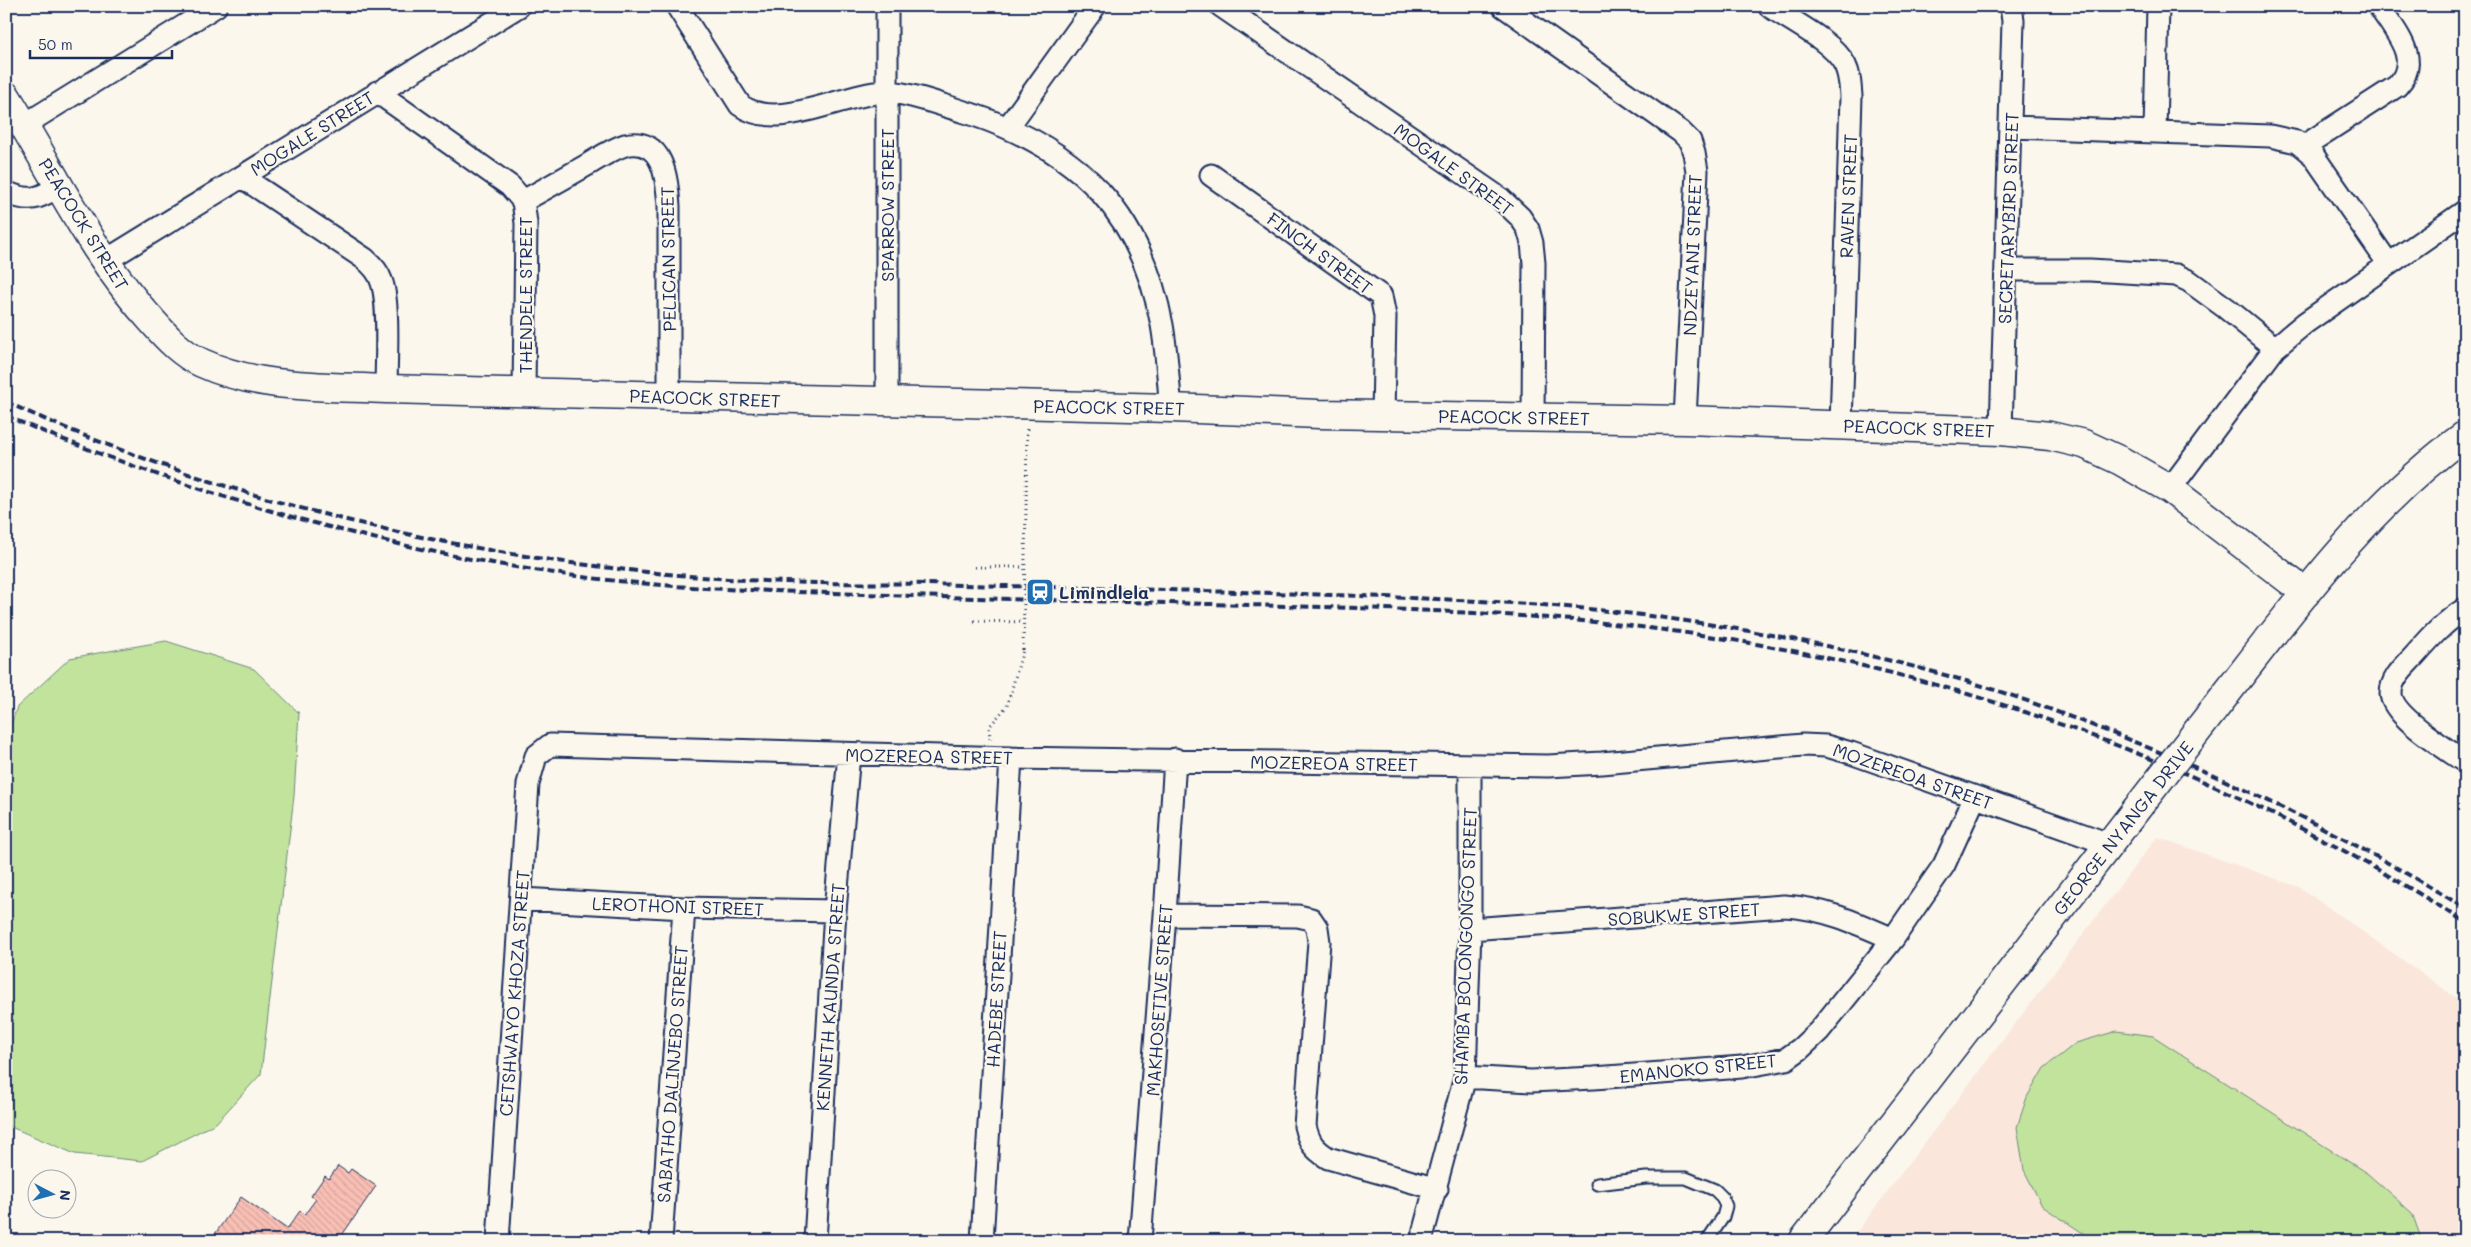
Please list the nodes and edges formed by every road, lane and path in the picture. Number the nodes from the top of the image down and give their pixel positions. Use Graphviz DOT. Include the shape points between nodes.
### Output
graph roads {
  1 [pos="216,6"];
  2 [pos="519,6"];
  3 [pos="677,6"];
  4 [pos="887,6"];
  5 [pos="1095,6"];
  6 [pos="1221,6"];
  7 [pos="1503,6"];
  8 [pos="1769,6"];
  9 [pos="2011,6"];
  10 [pos="2158,6"];
  11 [pos="2379,6"];
  12 [pos="377,92"];
  13 [pos="887,92"];
  14 [pos="6,96"];
  15 [pos="24,125"];
  16 [pos="1008,127"];
  17 [pos="2011,127"];
  18 [pos="2155,131"];
  19 [pos="2304,146"];
  20 [pos="1211,175"];
  21 [pos="242,177"];
  22 [pos="59,186"];
  23 [pos="6,192"];
  24 [pos="523,201"];
  25 [pos="2465,211"];
  26 [pos="105,261"];
  27 [pos="2388,263"];
  28 [pos="2006,270"];
  29 [pos="2276,348"];
  30 [pos="386,389"];
  31 [pos="524,393"];
  32 [pos="669,397"];
  33 [pos="887,403"];
  34 [pos="1027,405"];
  35 [pos="1171,408"];
  36 [pos="1383,414"];
  37 [pos="1533,417"];
  38 [pos="1685,420"];
  39 [pos="1841,425"];
  40 [pos="2001,430"];
  41 [pos="2465,435"];
  42 [pos="2170,489"];
  43 [pos="975,567"];
  44 [pos="1024,567"];
  45 [pos="2306,593"];
  46 [pos="2465,608"];
  47 [pos="974,621"];
  48 [pos="1023,622"];
  49 [pos="543,750"];
  50 [pos="849,754"];
  51 [pos="990,757"];
  52 [pos="1011,758"];
  53 [pos="1175,759"];
  54 [pos="2465,762"];
  55 [pos="1470,766"];
  56 [pos="1975,797"];
  57 [pos="2109,844"];
  58 [pos="521,899"];
  59 [pos="684,908"];
  60 [pos="835,910"];
  61 [pos="1166,915"];
  62 [pos="1470,929"];
  63 [pos="1893,939"];
  64 [pos="1465,1077"];
  65 [pos="1597,1184"];
  66 [pos="1437,1189"];
  67 [pos="498,1241"];
  68 [pos="661,1241"];
  69 [pos="815,1241"];
  70 [pos="982,1241"];
  71 [pos="1140,1241"];
  72 [pos="1422,1241"];
  73 [pos="1707,1241"];
  74 [pos="1803,1241"];
  1 -- 15 [label="street"];
  2 -- 12 [label="street, MOGALE STREET"];
  3 -- 13 [label="street" via="740,105 749,112 787,114"];
  4 -- 13 [label="street, SPARROW STREET"];
  5 -- 16 [label="street"];
  6 -- 37 [label="street, MOGALE STREET" via="1501,199 1520,217 1528,229 1534,263"];
  7 -- 38 [label="street, NDZEYANI STREET" via="1663,117 1681,132 1692,147 1697,187"];
  8 -- 39 [label="street, RAVEN STREET" via="1836,52 1849,77"];
  9 -- 17 [label="street, SECRETARYBIRD STREET"];
  10 -- 18 [label="street"];
  11 -- 19 [label="street" via="2406,52 2409,69 2397,86"];
  12 -- 21 [label="street, MOGALE STREET"];
  12 -- 24 [label="street, THENDELE STREET" via="510,186"];
  13 -- 16 [label="street" via="941,105"];
  13 -- 33 [label="street, SPARROW STREET"];
  14 -- 15 [label="street, PEACOCK STREET"];
  15 -- 22 [label="street, PEACOCK STREET"];
  16 -- 35 [label="street" via="1075,166 1114,207 1131,233 1154,289"];
  17 -- 18 [label="street"];
  17 -- 28 [label="street, SECRETARYBIRD STREET"];
  18 -- 19 [label="street" via="2270,136"];
  19 -- 27 [label="street"];
  20 -- 36 [label="street, FINCH STREET" via="1381,296 1385,316"];
  21 -- 26 [label="street, MOGALE STREET"];
  21 -- 30 [label="street" via="365,259 377,272 385,298"];
  22 -- 23 [label="street" via="41,198 33,199"];
  22 -- 26 [label="street, PEACOCK STREET"];
  24 -- 31 [label="street, THENDELE STREET" via="526,223"];
  24 -- 32 [label="street, PELICAN STREET" via="626,145 646,146 656,154 663,164 669,206"];
  25 -- 27 [label="street"];
  26 -- 30 [label="street, PEACOCK STREET" via="123,288 168,339 202,363 242,376 290,384"];
  27 -- 29 [label="street"];
  28 -- 29 [label="street" via="2176,275 2190,281"];
  28 -- 40 [label="street, SECRETARYBIRD STREET"];
  29 -- 42 [label="street"];
  30 -- 31 [label="street, PEACOCK STREET"];
  31 -- 32 [label="street, PEACOCK STREET"];
  32 -- 33 [label="street, PEACOCK STREET"];
  33 -- 34 [label="street, PEACOCK STREET"];
  34 -- 35 [label="street, PEACOCK STREET"];
  34 -- 44 [label="path, bridge"];
  35 -- 36 [label="street, PEACOCK STREET"];
  36 -- 37 [label="street, PEACOCK STREET"];
  37 -- 38 [label="street, PEACOCK STREET"];
  38 -- 39 [label="street, PEACOCK STREET"];
  39 -- 40 [label="street, PEACOCK STREET"];
  40 -- 42 [label="street, PEACOCK STREET" via="2084,444"];
  41 -- 45 [label="street, GEORGE NYANGA DRIVE" via="2388,500"];
  42 -- 45 [label="street, PEACOCK STREET"];
  43 -- 44 [label="path"];
  44 -- 48 [label="path, bridge"];
  45 -- 57 [label="street, GEORGE NYANGA DRIVE, bridge"];
  46 -- 54 [label="street" via="2439,629 2400,672 2391,695 2393,703 2406,719"];
  47 -- 48 [label="path"];
  48 -- 51 [label="path, bridge" via="1023,650 1007,706 989,727"];
  49 -- 50 [label="street, MOZEREOA STREET" via="562,743"];
  49 -- 58 [label="street, CETSHWAYO KHOZA STREET" via="536,756 528,784"];
  50 -- 51 [label="street, MOZEREOA STREET"];
  50 -- 60 [label="street, KENNETH KAUNDA STREET"];
  51 -- 52 [label="street, MOZEREOA STREET"];
  52 -- 53 [label="street, MOZEREOA STREET"];
  52 -- 70 [label="street, HADEBE STREET"];
  53 -- 55 [label="street, MOZEREOA STREET"];
  53 -- 61 [label="street, MAKHOSETIVE STREET"];
  55 -- 56 [label="street, MOZEREOA STREET" via="1578,765 1803,745 1826,746"];
  55 -- 62 [label="street, SHAMBA BOLONGONGO STREET"];
  56 -- 57 [label="street, MOZEREOA STREET"];
  56 -- 63 [label="street, EMANOKO STREET" via="1944,865"];
  57 -- 74 [label="street, GEORGE NYANGA DRIVE"];
  58 -- 59 [label="street, LEROTHONI STREET"];
  58 -- 67 [label="street, CETSHWAYO KHOZA STREET"];
  59 -- 60 [label="street, LEROTHONI STREET"];
  59 -- 68 [label="street, SABATHO DALINJEBO STREET"];
  60 -- 69 [label="street, KENNETH KAUNDA STREET"];
  61 -- 66 [label="street" via="1298,916 1311,919 1317,928 1319,942 1306,1126 1308,1139 1314,1149 1328,1158"];
  61 -- 71 [label="street, MAKHOSETIVE STREET"];
  62 -- 63 [label="street, SOBUKWE STREET" via="1784,906 1807,907 1829,913"];
  62 -- 64 [label="street, SHAMBA BOLONGONGO STREET"];
  63 -- 64 [label="street, EMANOKO STREET" via="1819,1031 1786,1059 1742,1067 1594,1078 1531,1081"];
  64 -- 66 [label="street, SHAMBA BOLONGONGO STREET"];
  65 -- 73 [label="lane" via="1646,1178 1686,1178 1715,1190 1726,1206 1723,1217"];
  66 -- 72 [label="street, SHAMBA BOLONGONGO STREET"];
}
